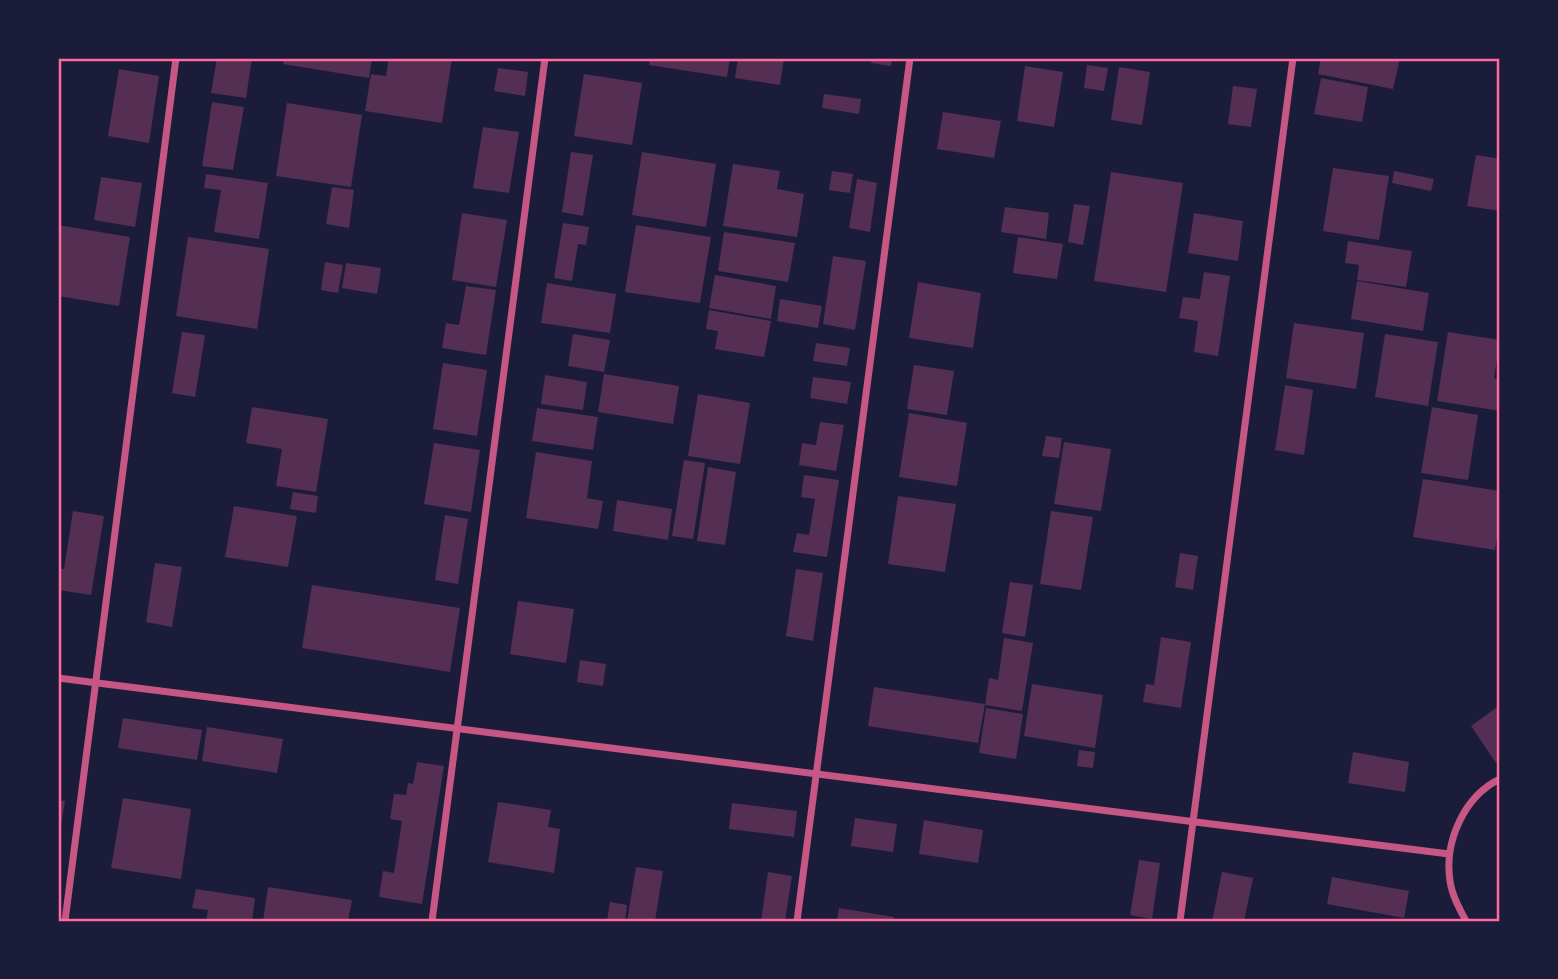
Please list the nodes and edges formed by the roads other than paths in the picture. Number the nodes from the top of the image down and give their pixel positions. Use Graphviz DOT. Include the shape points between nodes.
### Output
graph roads {
  1 [pos="176,58"];
  2 [pos="545,58"];
  3 [pos="910,58"];
  4 [pos="1293,58"];
  5 [pos="58,678"];
  6 [pos="95,683"];
  7 [pos="457,729"];
  8 [pos="816,774"];
  9 [pos="1500,779"];
  10 [pos="1193,821"];
  11 [pos="1449,854"];
  12 [pos="65,921"];
  13 [pos="432,921"];
  14 [pos="797,921"];
  15 [pos="1180,921"];
  16 [pos="1466,921"];
  1 -- 6 [label="street"];
  2 -- 7 [label="street"];
  3 -- 8 [label="street"];
  4 -- 10 [label="street"];
  5 -- 6 [label="street"];
  6 -- 7 [label="street"];
  6 -- 12 [label="street"];
  7 -- 8 [label="street"];
  7 -- 13 [label="street"];
  8 -- 10 [label="street"];
  8 -- 14 [label="street"];
  9 -- 11 [label="street" via="1477,795 1463,814"];
  10 -- 11 [label="street"];
  10 -- 15 [label="street"];
  11 -- 16 [label="street" via="1450,880"];
}
